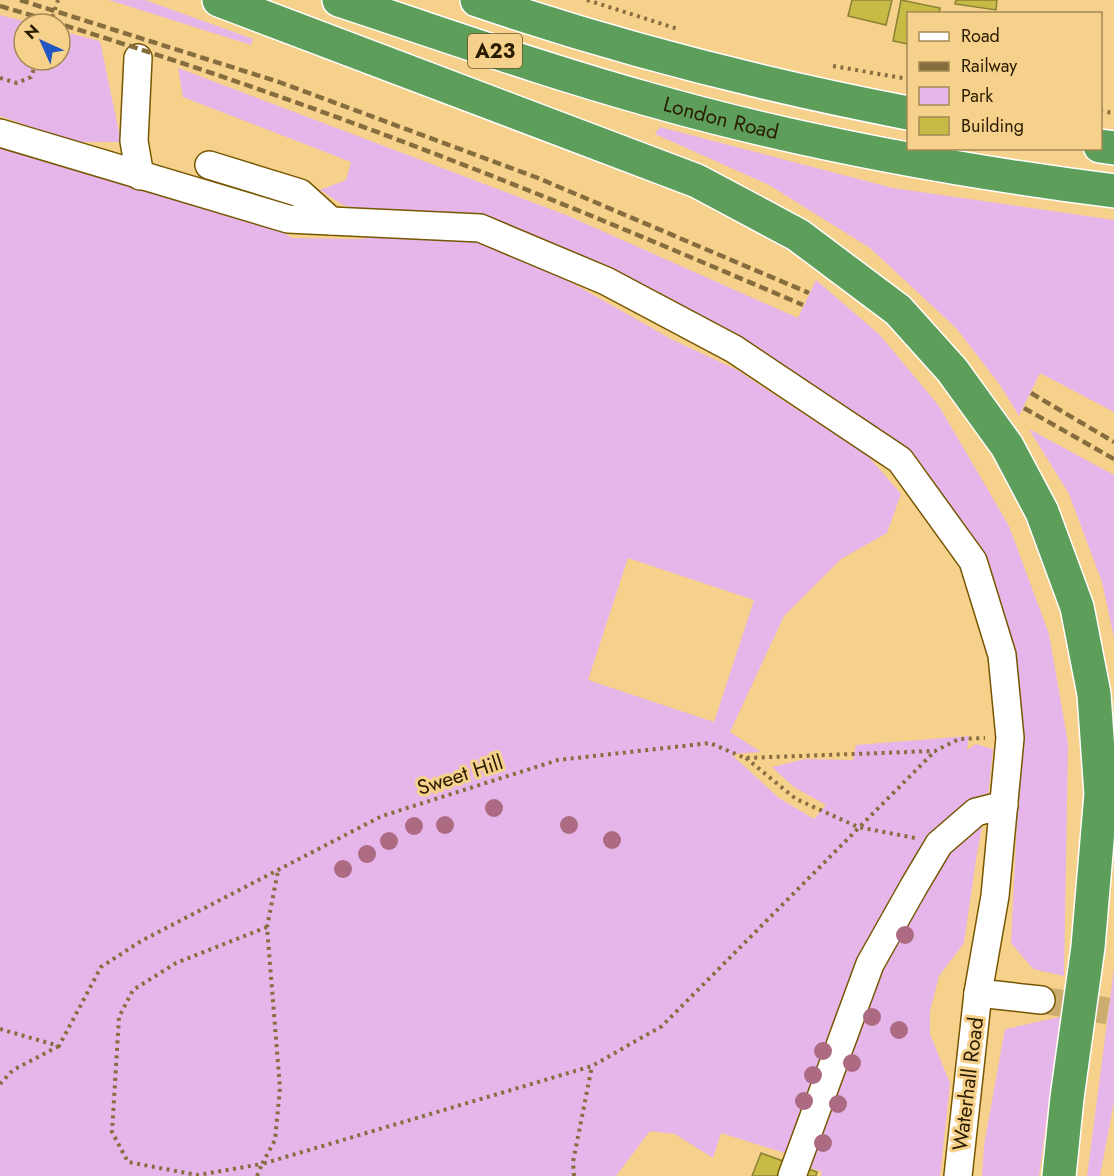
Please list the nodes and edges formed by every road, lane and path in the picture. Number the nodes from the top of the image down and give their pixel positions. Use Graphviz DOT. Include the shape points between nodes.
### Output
graph roads {
  1 [pos="219,0"];
  2 [pos="339,0"];
  3 [pos="477,0"];
  4 [pos="587,0"];
  5 [pos="687,32"];
  6 [pos="138,58"];
  7 [pos="831,66"];
  8 [pos="33,72"];
  9 [pos="0,78"];
  10 [pos="907,79"];
  11 [pos="907,113"];
  12 [pos="0,134"];
  13 [pos="209,165"];
  14 [pos="140,176"];
  15 [pos="1114,191"];
  16 [pos="332,221"];
  17 [pos="1010,738"];
  18 [pos="935,751"];
  19 [pos="745,758"];
  20 [pos="1004,805"];
  21 [pos="858,827"];
  22 [pos="939,844"];
  23 [pos="278,870"];
  24 [pos="267,927"];
  25 [pos="978,993"];
  26 [pos="1041,1000"];
  27 [pos="0,1029"];
  28 [pos="59,1046"];
  29 [pos="592,1066"];
  30 [pos="0,1084"];
  31 [pos="261,1164"];
  32 [pos="257,1176"];
  33 [pos="574,1176"];
  34 [pos="792,1176"];
  35 [pos="958,1176"];
  36 [pos="1059,1176"];
  1 -- 36 [label="highway" via="697,181 798,235 898,310 952,370 1007,446 1042,512 1077,607 1094,694 1101,794 1088,947"];
  2 -- 15 [label="highway, London Road / A23" via="662,103 821,142 1002,176"];
  3 -- 11 [label="highway, A23" via="552,26 661,56 830,98"];
  4 -- 5 [label="path"];
  6 -- 14 [label="street" via="134,141"];
  7 -- 10 [label="path"];
  8 -- 9 [label="path" via="31,77 17,83"];
  12 -- 14 [label="street, Waterhall Road"];
  13 -- 16 [label="street" via="300,193"];
  14 -- 16 [label="street, Waterhall Road" via="288,219"];
  16 -- 17 [label="street, Waterhall Road" via="480,228 606,281 734,349 900,460 973,561 1002,655"];
  17 -- 18 [label="path, Sweet Hill" via="959,738"];
  17 -- 20 [label="street, Waterhall Road"];
  18 -- 19 [label="path, Sweet Hill"];
  18 -- 21 [label="path"];
  19 -- 21 [label="path" via="796,799"];
  19 -- 23 [label="path, Sweet Hill" via="710,743 558,760 382,816"];
  20 -- 22 [label="street" via="976,812"];
  20 -- 25 [label="street, Waterhall Road" via="995,896"];
  21 -- 22 [label="path"];
  21 -- 29 [label="path" via="662,1026"];
  22 -- 34 [label="street" via="870,964"];
  23 -- 24 [label="path"];
  23 -- 28 [label="path, Sweet Hill" via="141,941 100,967"];
  24 -- 31 [label="path" via="280,1088 275,1140"];
  24 -- 31 [label="path" via="176,963 133,990 118,1017 112,1132 128,1162 196,1175"];
  25 -- 26 [label="street"];
  25 -- 35 [label="street, Waterhall Road"];
  27 -- 28 [label="path"];
  28 -- 30 [label="path" via="13,1070"];
  29 -- 31 [label="path"];
  29 -- 33 [label="path" via="573,1162"];
  31 -- 32 [label="path"];
}
